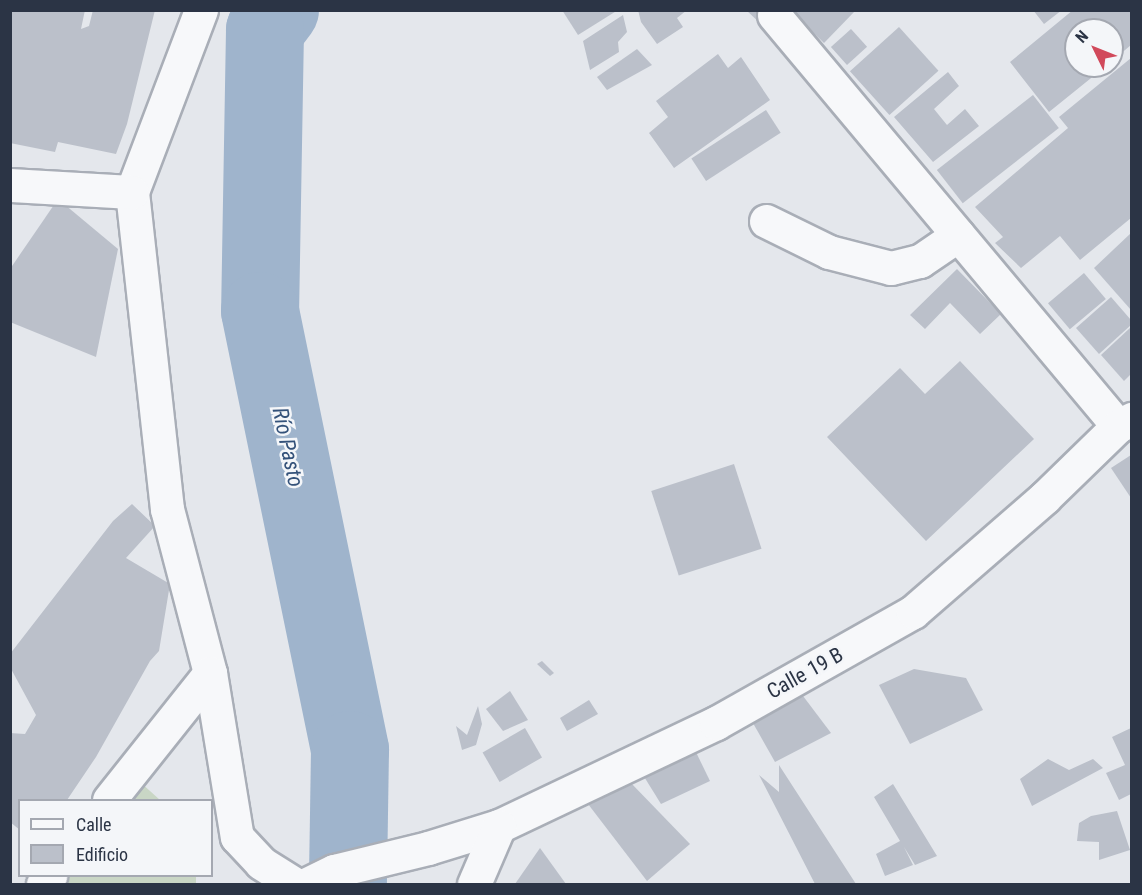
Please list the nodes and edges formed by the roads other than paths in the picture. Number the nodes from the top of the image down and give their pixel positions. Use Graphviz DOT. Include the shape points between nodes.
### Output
graph roads {
  1 [pos="201,10"];
  2 [pos="774,15"];
  3 [pos="10,185"];
  4 [pos="132,192"];
  5 [pos="766,220"];
  6 [pos="958,235"];
  7 [pos="1125,422"];
  8 [pos="210,673"];
  9 [pos="111,799"];
  10 [pos="499,826"];
  11 [pos="321,878"];
  12 [pos="295,885"];
  13 [pos="474,885"];
  1 -- 4 [label="street"];
  2 -- 6 [label="street"];
  3 -- 4 [label="street"];
  4 -- 8 [label="street" via="167,509"];
  5 -- 6 [label="street" via="829,252 891,268 920,261"];
  6 -- 7 [label="street"];
  7 -- 10 [label="street, Calle 19 B" via="913,612 716,723"];
  8 -- 9 [label="street"];
  8 -- 12 [label="street" via="237,837 261,863"];
  10 -- 11 [label="street, Calle 19 B"];
  10 -- 13 [label="street"];
}
